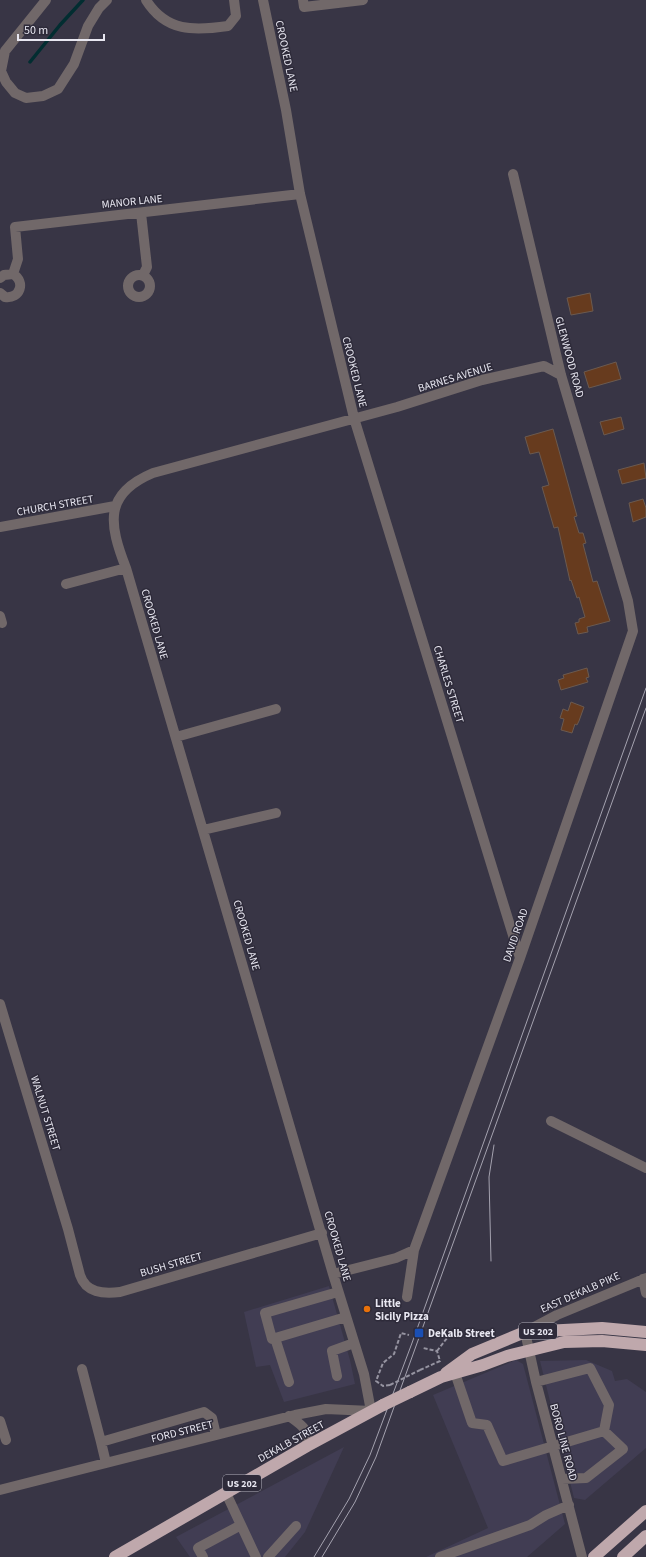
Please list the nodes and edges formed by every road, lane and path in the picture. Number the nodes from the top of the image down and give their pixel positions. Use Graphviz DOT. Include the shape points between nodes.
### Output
graph roads {
  1 [pos="46,0"];
  2 [pos="107,0"];
  3 [pos="146,0"];
  4 [pos="234,0"];
  5 [pos="263,0"];
  6 [pos="303,0"];
  7 [pos="363,0"];
  8 [pos="513,174"];
  9 [pos="300,194"];
  10 [pos="141,213"];
  11 [pos="13,274"];
  12 [pos="143,275"];
  13 [pos="0,278"];
  14 [pos="0,293"];
  15 [pos="561,375"];
  16 [pos="354,418"];
  17 [pos="115,506"];
  18 [pos="0,527"];
  19 [pos="610,545"];
  20 [pos="126,568"];
  21 [pos="66,584"];
  22 [pos="276,709"];
  23 [pos="176,737"];
  24 [pos="276,812"];
  25 [pos="203,830"];
  26 [pos="520,958"];
  27 [pos="0,1004"];
  28 [pos="551,1121"];
  29 [pos="646,1168"];
  30 [pos="68,1229"];
  31 [pos="322,1233"];
  32 [pos="414,1250"];
  33 [pos="333,1274"];
  34 [pos="644,1279"];
  35 [pos="338,1292"];
  36 [pos="646,1293"];
  37 [pos="406,1297"];
  38 [pos="346,1317"];
  39 [pos="525,1332"];
  40 [pos="646,1332"];
  41 [pos="408,1335"];
  42 [pos="275,1338"];
  43 [pos="447,1338"];
  44 [pos="354,1343"];
  45 [pos="646,1345"];
  46 [pos="423,1348"];
  47 [pos="528,1350"];
  48 [pos="437,1351"];
  49 [pos="82,1369"];
  50 [pos="455,1373"];
  51 [pos="337,1376"];
  52 [pos="441,1377"];
  53 [pos="289,1382"];
  54 [pos="536,1382"];
  55 [pos="371,1411"];
  56 [pos="289,1416"];
  57 [pos="0,1421"];
  58 [pos="604,1431"];
  59 [pos="216,1435"];
  60 [pos="6,1440"];
  61 [pos="101,1442"];
  62 [pos="307,1446"];
  63 [pos="553,1446"];
  64 [pos="106,1463"];
  65 [pos="562,1479"];
  66 [pos="0,1490"];
  67 [pos="226,1493"];
  68 [pos="569,1505"];
  69 [pos="646,1511"];
  70 [pos="241,1525"];
  71 [pos="296,1526"];
  72 [pos="646,1536"];
  73 [pos="646,1544"];
  74 [pos="627,1553"];
  75 [pos="115,1557"];
  76 [pos="202,1557"];
  77 [pos="256,1557"];
  78 [pos="268,1557"];
  79 [pos="440,1557"];
  80 [pos="582,1557"];
  81 [pos="594,1557"];
  1 -- 2 [label="street" via="5,51 2,71 6,82 15,92 26,98 43,96 58,89 74,64 88,26"];
  3 -- 4 [label="street" via="154,12 185,29 228,26 236,16"];
  5 -- 9 [label="street, CROOKED LANE"];
  6 -- 7 [label="street" via="304,7"];
  8 -- 15 [label="street, GLENWOOD ROAD"];
  9 -- 10 [label="street, MANOR LANE"];
  9 -- 16 [label="street, CROOKED LANE"];
  10 -- 11 [label="street, MANOR LANE" via="16,227 18,259"];
  10 -- 12 [label="street" via="147,266"];
  11 -- 13 [label="street"];
  11 -- 14 [label="street" via="20,280 18,293 5,297"];
  15 -- 16 [label="street, BARNES AVENUE" via="544,366 482,380"];
  15 -- 19 [label="street, GLENWOOD ROAD"];
  16 -- 17 [label="street, CROOKED LANE" via="153,473 137,480 125,490"];
  16 -- 26 [label="street, CHARLES STREET"];
  17 -- 18 [label="street, CHURCH STREET"];
  17 -- 20 [label="street, CROOKED LANE" via="113,528"];
  19 -- 26 [label="street, DAVID ROAD" via="628,601 633,631"];
  20 -- 21 [label="street"];
  20 -- 23 [label="street, CROOKED LANE"];
  22 -- 23 [label="street"];
  23 -- 25 [label="street, CROOKED LANE"];
  24 -- 25 [label="street"];
  25 -- 31 [label="street, CROOKED LANE"];
  26 -- 32 [label="street, DAVID ROAD"];
  27 -- 30 [label="street, WALNUT STREET"];
  28 -- 29 [label="street"];
  30 -- 31 [label="street, BUSH STREET" via="82,1280 91,1289 105,1294 120,1292"];
  31 -- 33 [label="street, CROOKED LANE"];
  32 -- 33 [label="street" via="396,1258"];
  32 -- 37 [label="street, DAVID ROAD"];
  33 -- 35 [label="street, CROOKED LANE"];
  34 -- 36 [label="street"];
  34 -- 39 [label="street, EAST DEKALB PIKE" via="557,1315"];
  35 -- 38 [label="street, CROOKED LANE"];
  35 -- 42 [label="street" via="265,1313 272,1339"];
  38 -- 42 [label="street"];
  38 -- 44 [label="street, CROOKED LANE"];
  39 -- 40 [label="highway, DEKALB STREET / US 202" via="602,1328"];
  39 -- 47 [label="street, BORO LINE ROAD"];
  39 -- 52 [label="highway, DEKALB STREET / US 202" via="472,1354"];
  41 -- 48 [label="path, bridge" via="401,1333 394,1354 383,1363 376,1380 383,1386 440,1361"];
  42 -- 53 [label="street"];
  43 -- 48 [label="path"];
  44 -- 51 [label="street" via="332,1351"];
  44 -- 55 [label="street, CROOKED LANE" via="364,1374"];
  45 -- 47 [label="highway, DEKALB STREET" via="602,1341 564,1342"];
  46 -- 48 [label="path"];
  47 -- 50 [label="highway, DEKALB STREET"];
  47 -- 54 [label="street, BORO LINE ROAD"];
  49 -- 61 [label="street"];
  50 -- 52 [label="highway, DEKALB STREET"];
  50 -- 63 [label="street" via="472,1423 487,1425 503,1461"];
  52 -- 55 [label="highway, DEKALB STREET / US 202, bridge"];
  54 -- 58 [label="street" via="590,1368 609,1405"];
  54 -- 63 [label="street, BORO LINE ROAD"];
  55 -- 56 [label="street, FORD STREET" via="326,1409"];
  55 -- 62 [label="highway, DEKALB STREET / US 202"];
  56 -- 59 [label="street, FORD STREET"];
  56 -- 62 [label="street" via="307,1432"];
  57 -- 60 [label="street"];
  58 -- 63 [label="street"];
  58 -- 65 [label="street" via="623,1449 586,1478"];
  59 -- 61 [label="street" via="212,1418 204,1412"];
  59 -- 64 [label="street, FORD STREET"];
  61 -- 64 [label="street"];
  62 -- 67 [label="highway, DEKALB STREET / US 202"];
  63 -- 65 [label="street, BORO LINE ROAD"];
  64 -- 66 [label="street, FORD STREET"];
  65 -- 68 [label="street, BORO LINE ROAD"];
  67 -- 70 [label="street"];
  67 -- 75 [label="highway, DEKALB STREET / US 202"];
  68 -- 79 [label="street" via="530,1525"];
  68 -- 80 [label="street, BORO LINE ROAD"];
  69 -- 81 [label="highway"];
  70 -- 76 [label="street" via="198,1548"];
  70 -- 77 [label="street"];
  71 -- 78 [label="street"];
  72 -- 74 [label="highway"];
  73 -- 74 [label="highway"];
}
